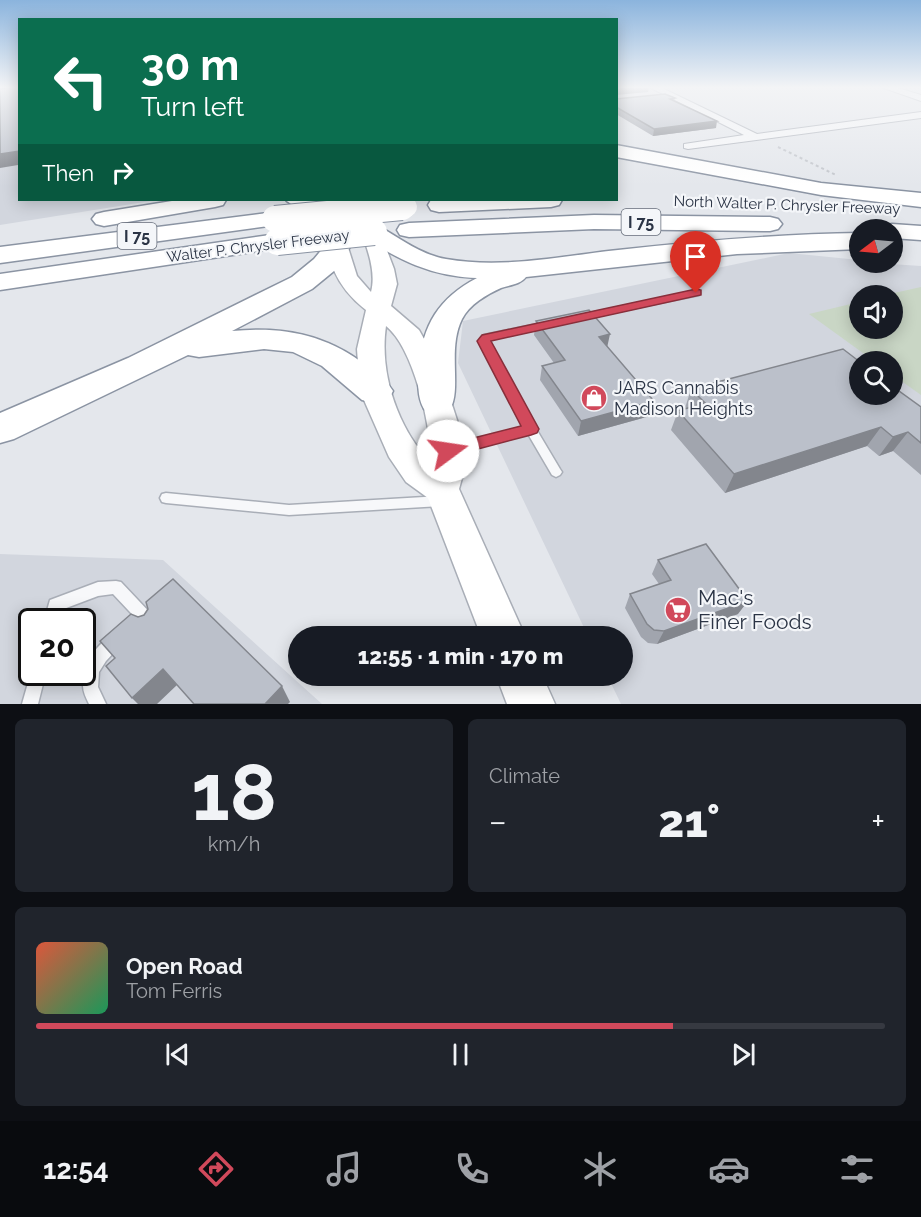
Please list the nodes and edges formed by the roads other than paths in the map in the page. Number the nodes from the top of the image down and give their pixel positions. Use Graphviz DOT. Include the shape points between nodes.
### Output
graph roads {
  1 [pos="722,120"];
  2 [pos="883,120"];
  3 [pos="756,136"];
  4 [pos="623,151"];
  5 [pos="717,152"];
  6 [pos="921,200"];
  7 [pos="209,201"];
  8 [pos="300,201"];
  9 [pos="359,201"];
  10 [pos="543,201"];
  11 [pos="769,202"];
  12 [pos="327,207"];
  13 [pos="921,211"];
  14 [pos="408,218"];
  15 [pos="849,228"];
  16 [pos="276,230"];
  17 [pos="369,230"];
  18 [pos="903,232"];
  19 [pos="921,233"];
  20 [pos="0,237"];
  21 [pos="849,241"];
  22 [pos="903,242"];
  23 [pos="921,243"];
  24 [pos="338,248"];
  25 [pos="0,255"];
  26 [pos="559,264"];
  27 [pos="0,282"];
  28 [pos="696,293"];
  29 [pos="378,310"];
  30 [pos="568,320"];
  31 [pos="557,323"];
  32 [pos="140,366"];
  33 [pos="375,391"];
  34 [pos="436,400"];
  35 [pos="0,429"];
  36 [pos="531,429"];
  37 [pos="448,451"];
  38 [pos="556,472"];
  39 [pos="444,495"];
  40 [pos="166,498"];
  41 [pos="54,608"];
  42 [pos="499,626"];
  43 [pos="96,664"];
  44 [pos="34,686"];
  45 [pos="90,686"];
  46 [pos="524,686"];
  47 [pos="30,704"];
  48 [pos="98,704"];
  49 [pos="531,704"];
  1 -- 3 [label="street"];
  2 -- 3 [label="street"];
  3 -- 5 [label="street" via="687,142"];
  4 -- 6 [label="highway" via="821,189"];
  7 -- 20 [label="highway"];
  8 -- 12 [label="highway"];
  9 -- 17 [label="main road"];
  10 -- 14 [label="highway, I 75"];
  11 -- 13 [label="highway, North Walter P. Chrysler Freeway"];
  12 -- 24 [label="main road"];
  14 -- 15 [label="highway, I 75" via="763,223"];
  14 -- 16 [label="highway, Walter P. Chrysler Freeway / I 75, bridge"];
  16 -- 25 [label="highway, Walter P. Chrysler Freeway / I 75"];
  16 -- 27 [label="highway, Walter P. Chrysler Freeway / I 75"];
  17 -- 26 [label="highway" via="408,255 447,267 492,269"];
  17 -- 29 [label="main road" via="385,284"];
  18 -- 19 [label="highway"];
  21 -- 26 [label="highway" via="739,244"];
  22 -- 23 [label="highway"];
  24 -- 29 [label="main road" via="346,277"];
  24 -- 32 [label="highway" via="302,283"];
  26 -- 34 [label="highway" via="498,279 475,289 458,303 441,327 435,367"];
  28 -- 30 [label="lane"];
  29 -- 33 [label="main road" via="370,349"];
  29 -- 34 [label="main road" via="399,324 418,348"];
  31 -- 36 [label="lane" via="484,341"];
  32 -- 33 [label="highway" via="219,343 281,340 329,355"];
  32 -- 35 [label="highway"];
  33 -- 39 [label="main road" via="400,448 418,472"];
  34 -- 37 [label="main road"];
  36 -- 37 [label="lane"];
  36 -- 38 [label="lane"];
  37 -- 39 [label="main road"];
  39 -- 40 [label="lane" via="289,510"];
  39 -- 42 [label="main road"];
  41 -- 43 [label="lane" via="98,588 116,587 140,624 105,651"];
  44 -- 47 [label="lane"];
  45 -- 48 [label="lane"];
  46 -- 49 [label="main road"];
}
